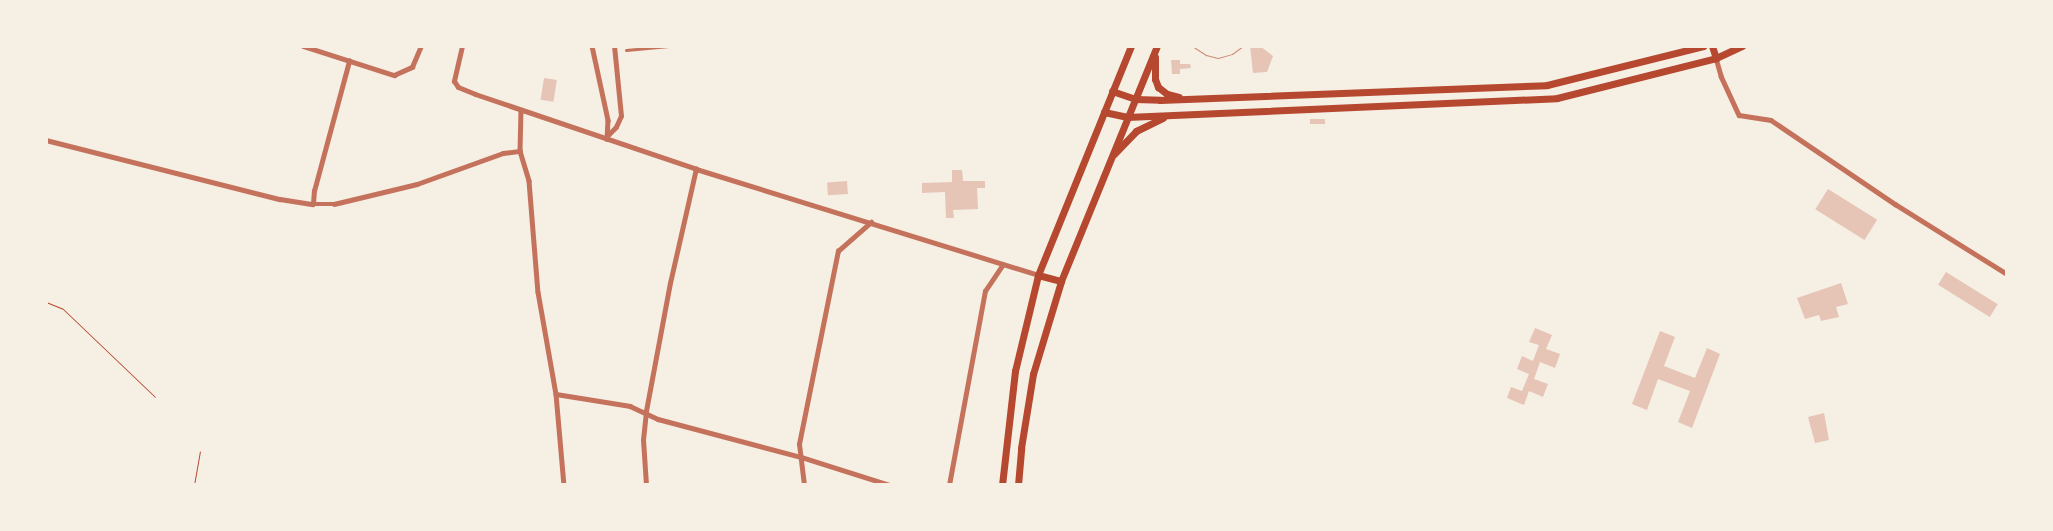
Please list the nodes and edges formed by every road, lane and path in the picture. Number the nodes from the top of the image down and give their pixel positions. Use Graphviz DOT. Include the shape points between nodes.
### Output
graph roads {
  1 [pos="303,46"];
  2 [pos="421,46"];
  3 [pos="462,46"];
  4 [pos="592,46"];
  5 [pos="614,46"];
  6 [pos="669,46"];
  7 [pos="1131,46"];
  8 [pos="1703,46"];
  9 [pos="1712,46"];
  10 [pos="1742,46"];
  11 [pos="1157,47"];
  12 [pos="626,50"];
  13 [pos="1716,58"];
  14 [pos="349,60"];
  15 [pos="1112,91"];
  16 [pos="1184,98"];
  17 [pos="1135,99"];
  18 [pos="521,110"];
  19 [pos="1104,112"];
  20 [pos="1174,114"];
  21 [pos="1127,117"];
  22 [pos="607,137"];
  23 [pos="46,140"];
  24 [pos="520,151"];
  25 [pos="1110,158"];
  26 [pos="696,169"];
  27 [pos="313,204"];
  28 [pos="872,222"];
  29 [pos="1003,264"];
  30 [pos="2007,274"];
  31 [pos="1038,275"];
  32 [pos="1061,281"];
  33 [pos="46,302"];
  34 [pos="556,394"];
  35 [pos="155,397"];
  36 [pos="646,411"];
  37 [pos="200,452"];
  38 [pos="801,457"];
  39 [pos="194,485"];
  40 [pos="564,485"];
  41 [pos="646,485"];
  42 [pos="804,485"];
  43 [pos="890,485"];
  44 [pos="949,485"];
  45 [pos="1002,485"];
  46 [pos="1018,485"];
  1 -- 14 [label="street"];
  2 -- 14 [label="street" via="412,67 398,74"];
  3 -- 18 [label="street" via="453,76 456,84"];
  4 -- 22 [label="street" via="607,113"];
  5 -- 22 [label="street" via="621,116"];
  6 -- 12 [label="street"];
  7 -- 15 [label="main road"];
  8 -- 16 [label="main road" via="1547,85"];
  9 -- 13 [label="main road"];
  10 -- 13 [label="main road"];
  11 -- 16 [label="main road" via="1154,73 1158,87 1167,94"];
  11 -- 17 [label="main road"];
  13 -- 20 [label="main road" via="1557,98"];
  13 -- 30 [label="street" via="1739,115 1771,120 1895,204"];
  14 -- 27 [label="street"];
  15 -- 17 [label="main road"];
  15 -- 19 [label="main road"];
  16 -- 17 [label="main road"];
  17 -- 21 [label="main road"];
  18 -- 22 [label="street"];
  18 -- 24 [label="street"];
  19 -- 21 [label="main road"];
  19 -- 31 [label="main road"];
  20 -- 21 [label="main road"];
  20 -- 25 [label="main road" via="1141,127"];
  21 -- 25 [label="main road"];
  22 -- 26 [label="street"];
  23 -- 27 [label="street" via="280,199"];
  24 -- 27 [label="street" via="503,153 417,184 334,204"];
  24 -- 34 [label="street" via="529,181 538,292"];
  25 -- 32 [label="main road"];
  26 -- 28 [label="street"];
  26 -- 36 [label="street"];
  28 -- 29 [label="street"];
  28 -- 38 [label="street" via="838,251 799,444"];
  29 -- 31 [label="street"];
  29 -- 44 [label="street" via="985,291"];
  31 -- 32 [label="main road"];
  31 -- 45 [label="main road" via="1014,371"];
  32 -- 46 [label="main road" via="1033,374"];
  33 -- 35 [label="path" via="63,309"];
  34 -- 36 [label="street"];
  34 -- 40 [label="street"];
  36 -- 38 [label="street" via="658,419"];
  36 -- 41 [label="street" via="643,440"];
  37 -- 39 [label="path"];
  38 -- 42 [label="street"];
  38 -- 43 [label="street"];
}
